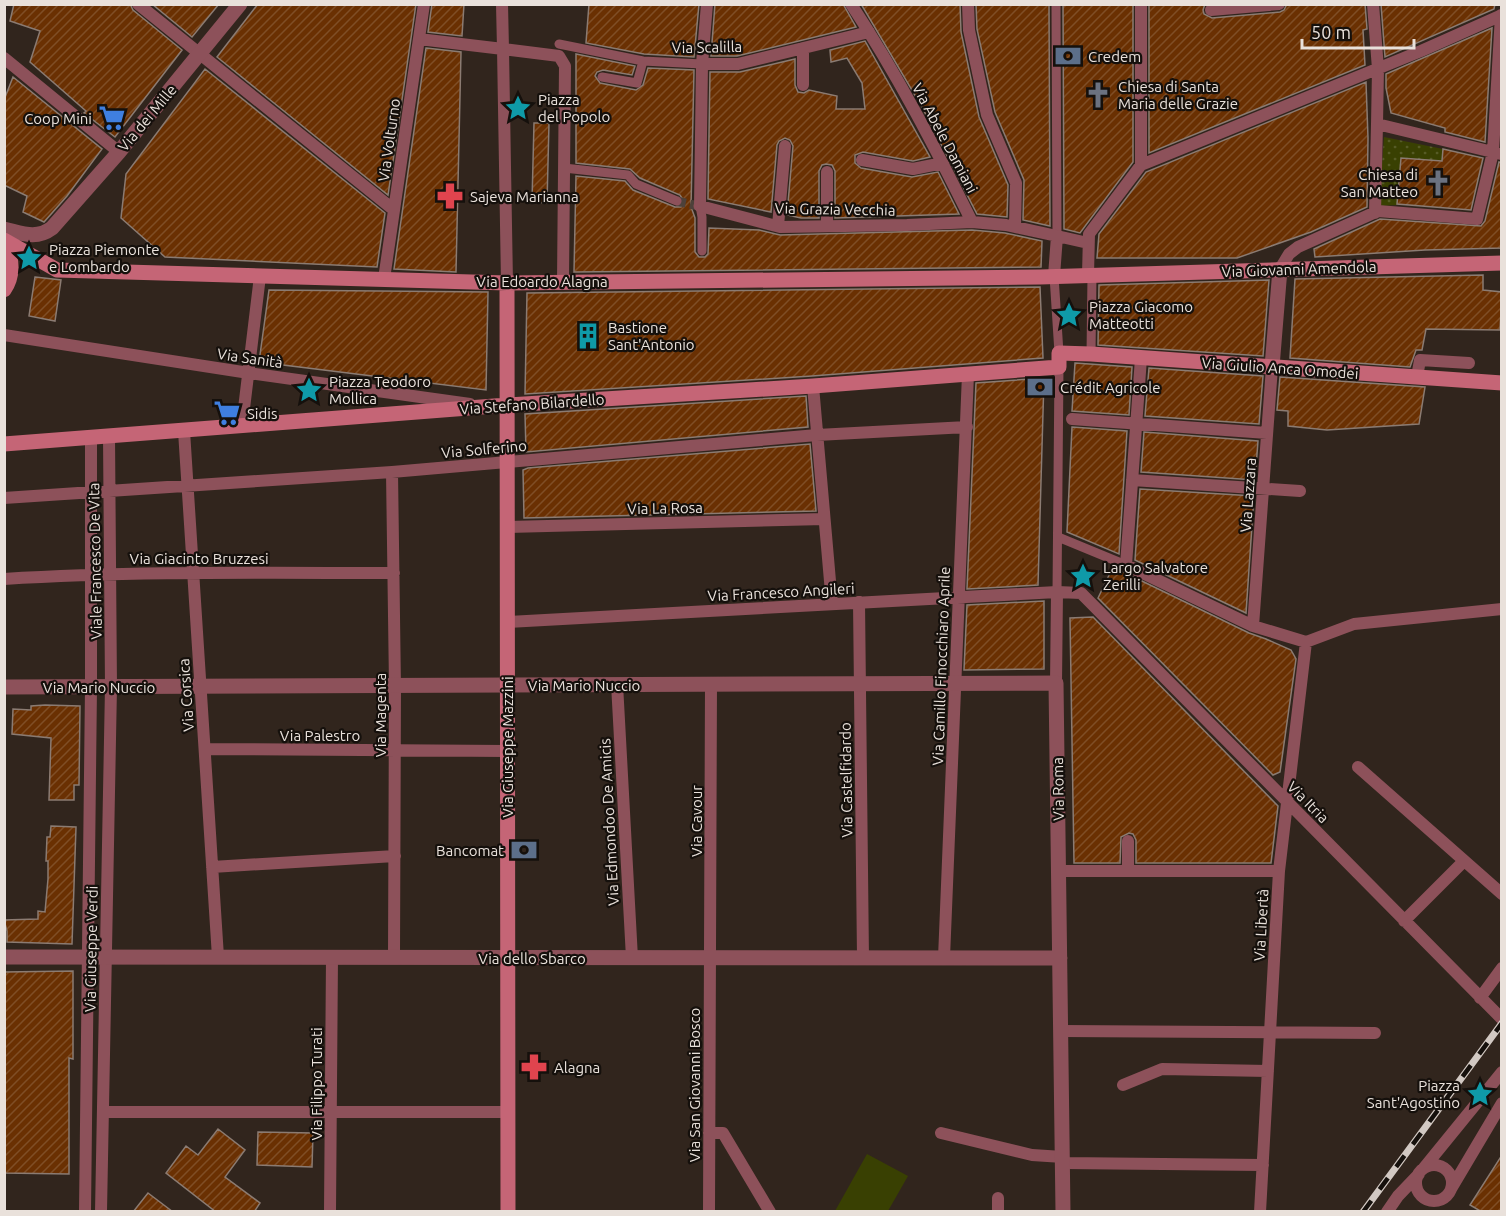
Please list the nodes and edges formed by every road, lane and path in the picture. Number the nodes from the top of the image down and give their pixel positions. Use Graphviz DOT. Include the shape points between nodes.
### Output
graph roads {
  1 [pos="138,4"];
  2 [pos="240,4"];
  3 [pos="424,4"];
  4 [pos="502,4"];
  5 [pos="707,4"];
  6 [pos="851,4"];
  7 [pos="968,4"];
  8 [pos="1056,4"];
  9 [pos="1141,4"];
  10 [pos="1279,4"];
  11 [pos="1373,4"];
  12 [pos="1211,10"];
  13 [pos="1502,15"];
  14 [pos="869,32"];
  15 [pos="419,39"];
  16 [pos="560,44"];
  17 [pos="803,48"];
  18 [pos="503,49"];
  19 [pos="200,54"];
  20 [pos="4,58"];
  21 [pos="643,61"];
  22 [pos="702,64"];
  23 [pos="1378,69"];
  24 [pos="602,76"];
  25 [pos="803,85"];
  26 [pos="1382,125"];
  27 [pos="785,146"];
  28 [pos="119,152"];
  29 [pos="1497,153"];
  30 [pos="862,160"];
  31 [pos="943,163"];
  32 [pos="1141,165"];
  33 [pos="570,169"];
  34 [pos="827,172"];
  35 [pos="677,201"];
  36 [pos="699,206"];
  37 [pos="394,210"];
  38 [pos="1375,213"];
  39 [pos="972,222"];
  40 [pos="778,226"];
  41 [pos="827,226"];
  42 [pos="1015,227"];
  43 [pos="4,229"];
  44 [pos="1052,235"];
  45 [pos="1088,239"];
  46 [pos="4,240"];
  47 [pos="702,251"];
  48 [pos="1502,263"];
  49 [pos="1280,269"];
  50 [pos="1092,275"];
  51 [pos="260,276"];
  52 [pos="1047,276"];
  53 [pos="384,279"];
  54 [pos="562,281"];
  55 [pos="507,283"];
  56 [pos="4,290"];
  57 [pos="4,335"];
  58 [pos="1091,354"];
  59 [pos="1141,358"];
  60 [pos="1059,360"];
  61 [pos="1469,363"];
  62 [pos="1272,367"];
  63 [pos="249,373"];
  64 [pos="968,374"];
  65 [pos="1417,377"];
  66 [pos="1502,383"];
  67 [pos="813,386"];
  68 [pos="499,406"];
  69 [pos="1059,418"];
  70 [pos="1072,419"];
  71 [pos="1137,424"];
  72 [pos="242,425"];
  73 [pos="967,427"];
  74 [pos="184,431"];
  75 [pos="1267,434"];
  76 [pos="817,435"];
  77 [pos="109,436"];
  78 [pos="92,438"];
  79 [pos="4,444"];
  80 [pos="507,463"];
  81 [pos="392,472"];
  82 [pos="1132,480"];
  83 [pos="188,486"];
  84 [pos="1263,489"];
  85 [pos="109,491"];
  86 [pos="1300,491"];
  87 [pos="92,492"];
  88 [pos="4,498"];
  89 [pos="824,519"];
  90 [pos="507,526"];
  91 [pos="1058,537"];
  92 [pos="1126,565"];
  93 [pos="193,572"];
  94 [pos="110,573"];
  95 [pos="394,573"];
  96 [pos="92,574"];
  97 [pos="4,579"];
  98 [pos="1057,592"];
  99 [pos="959,597"];
  100 [pos="859,602"];
  101 [pos="832,604"];
  102 [pos="1502,609"];
  103 [pos="507,622"];
  104 [pos="1253,626"];
  105 [pos="1306,642"];
  106 [pos="955,683"];
  107 [pos="1056,683"];
  108 [pos="616,684"];
  109 [pos="711,684"];
  110 [pos="860,684"];
  111 [pos="507,685"];
  112 [pos="4,687"];
  113 [pos="91,687"];
  114 [pos="111,687"];
  115 [pos="201,687"];
  116 [pos="395,687"];
  117 [pos="205,749"];
  118 [pos="395,751"];
  119 [pos="507,751"];
  120 [pos="1358,767"];
  121 [pos="1286,801"];
  122 [pos="1128,842"];
  123 [pos="395,856"];
  124 [pos="1464,861"];
  125 [pos="212,867"];
  126 [pos="1059,871"];
  127 [pos="1128,871"];
  128 [pos="1278,871"];
  129 [pos="1502,894"];
  130 [pos="1404,921"];
  131 [pos="4,957"];
  132 [pos="88,957"];
  133 [pos="106,957"];
  134 [pos="218,957"];
  135 [pos="332,957"];
  136 [pos="394,958"];
  137 [pos="507,958"];
  138 [pos="632,958"];
  139 [pos="710,958"];
  140 [pos="863,958"];
  141 [pos="944,958"];
  142 [pos="1060,958"];
  143 [pos="1502,968"];
  144 [pos="1480,998"];
  145 [pos="1502,1019"];
  146 [pos="1061,1031"];
  147 [pos="1270,1032"];
  148 [pos="1375,1033"];
  149 [pos="1268,1071"];
  150 [pos="1502,1072"];
  151 [pos="1123,1085"];
  152 [pos="1502,1103"];
  153 [pos="103,1112"];
  154 [pos="331,1112"];
  155 [pos="508,1112"];
  156 [pos="709,1133"];
  157 [pos="941,1133"];
  158 [pos="1063,1160"];
  159 [pos="1263,1165"];
  160 [pos="1421,1172"];
  161 [pos="1450,1191"];
  162 [pos="1398,1197"];
  163 [pos="998,1198"];
  164 [pos="1426,1199"];
  165 [pos="84,1212"];
  166 [pos="101,1212"];
  167 [pos="330,1212"];
  168 [pos="508,1212"];
  169 [pos="709,1212"];
  170 [pos="770,1212"];
  171 [pos="998,1212"];
  172 [pos="1063,1212"];
  173 [pos="1260,1212"];
  174 [pos="1387,1212"];
  175 [pos="1437,1212"];
  176 [pos="1445,1212"];
  1 -- 19 [label="street"];
  2 -- 19 [label="street, Via dei Mille"];
  3 -- 15 [label="street, Via Volturno"];
  4 -- 18 [label="street"];
  5 -- 22 [label="street"];
  6 -- 14 [label="street, Via Abele Damiani"];
  7 -- 42 [label="street" via="969,30 987,115 1016,183"];
  8 -- 44 [label="street"];
  9 -- 32 [label="street"];
  10 -- 12 [label="street"];
  11 -- 23 [label="street"];
  13 -- 23 [label="street"];
  13 -- 29 [label="street"];
  14 -- 17 [label="street, Via Scalilla"];
  14 -- 31 [label="street, Via Abele Damiani"];
  15 -- 18 [label="street"];
  15 -- 37 [label="street, Via Volturno"];
  16 -- 21 [label="street, Via Scalilla"];
  17 -- 22 [label="street, Via Scalilla" via="738,64"];
  17 -- 25 [label="street"];
  18 -- 33 [label="street" via="559,56 565,66"];
  18 -- 55 [label="street"];
  19 -- 28 [label="street, Via dei Mille"];
  19 -- 37 [label="street"];
  20 -- 28 [label="street"];
  21 -- 22 [label="street, Via Scalilla"];
  21 -- 24 [label="street" via="637,83"];
  22 -- 36 [label="street"];
  23 -- 26 [label="street"];
  23 -- 32 [label="street"];
  26 -- 29 [label="street"];
  26 -- 38 [label="street"];
  27 -- 40 [label="street"];
  28 -- 43 [label="street, Via dei Mille" via="43,235"];
  29 -- 38 [label="street" via="1477,219 1393,211"];
  30 -- 31 [label="street" via="914,170"];
  31 -- 39 [label="street, Via Abele Damiani"];
  32 -- 45 [label="street"];
  33 -- 35 [label="street" via="627,175 636,184"];
  33 -- 54 [label="street"];
  34 -- 41 [label="street"];
  36 -- 40 [label="street, Via Grazia Vecchia"];
  36 -- 47 [label="street"];
  37 -- 53 [label="street, Via Volturno"];
  38 -- 49 [label="street" via="1298,247"];
  39 -- 41 [label="street, Via Grazia Vecchia"];
  39 -- 42 [label="street"];
  40 -- 41 [label="street, Via Grazia Vecchia"];
  42 -- 44 [label="street"];
  44 -- 45 [label="street"];
  44 -- 52 [label="street"];
  45 -- 50 [label="street"];
  46 -- 51 [label="main road, Via Edoardo Alagna" via="57,270"];
  46 -- 56 [label="main road" via="11,254 12,269"];
  48 -- 49 [label="main road, Via Giovanni Amendola"];
  49 -- 50 [label="main road, Via Giovanni Amendola"];
  49 -- 62 [label="street"];
  50 -- 52 [label="main road, Via Giovanni Amendola"];
  50 -- 58 [label="street"];
  51 -- 53 [label="main road, Via Edoardo Alagna"];
  51 -- 63 [label="street"];
  52 -- 54 [label="main road, Via Edoardo Alagna"];
  52 -- 60 [label="street"];
  53 -- 55 [label="main road, Via Edoardo Alagna"];
  54 -- 55 [label="main road, Via Edoardo Alagna"];
  55 -- 68 [label="main road, Via Giuseppe Mazzini"];
  57 -- 63 [label="street, Via Sanità"];
  58 -- 59 [label="main road, Via Giulio Anca Omodei"];
  58 -- 60 [label="main road, Via Giulio Anca Omodei"];
  59 -- 62 [label="main road, Via Giulio Anca Omodei"];
  59 -- 71 [label="street"];
  60 -- 64 [label="main road, Via Stefano Bilardello"];
  60 -- 69 [label="street, Via Roma"];
  61 -- 65 [label="street" via="1420,360"];
  62 -- 65 [label="main road, Via Giulio Anca Omodei"];
  62 -- 75 [label="street, Via Lazzara"];
  63 -- 68 [label="street, Via Sanità"];
  63 -- 72 [label="street"];
  64 -- 67 [label="main road, Via Stefano Bilardello"];
  64 -- 73 [label="street, Via Camillo Finocchiaro Aprile"];
  65 -- 66 [label="main road, Via Giulio Anca Omodei"];
  67 -- 68 [label="main road, Via Stefano Bilardello"];
  67 -- 76 [label="street"];
  68 -- 72 [label="main road, Via Stefano Bilardello"];
  68 -- 80 [label="main road, Via Giuseppe Mazzini"];
  69 -- 70 [label="street"];
  69 -- 91 [label="street, Via Roma"];
  70 -- 71 [label="street"];
  71 -- 75 [label="street"];
  71 -- 82 [label="street"];
  72 -- 74 [label="main road, Via Stefano Bilardello"];
  73 -- 76 [label="street, Via Solferino"];
  73 -- 99 [label="street, Via Camillo Finocchiaro Aprile"];
  74 -- 77 [label="main road, Via Stefano Bilardello"];
  74 -- 83 [label="street, Via Corsica"];
  75 -- 84 [label="street, Via Lazzara"];
  76 -- 80 [label="street, Via Solferino"];
  76 -- 89 [label="street"];
  77 -- 78 [label="main road, Via Stefano Bilardello"];
  77 -- 85 [label="street, Viale Francesco De Vita"];
  78 -- 79 [label="main road, Via Stefano Bilardello"];
  78 -- 87 [label="street, Viale Francesco De Vita"];
  80 -- 81 [label="street, Via Solferino"];
  80 -- 90 [label="main road, Via Giuseppe Mazzini"];
  81 -- 83 [label="street, Via Solferino"];
  81 -- 95 [label="street, Via Magenta"];
  82 -- 84 [label="street"];
  82 -- 92 [label="street"];
  83 -- 85 [label="street, Via Solferino"];
  83 -- 93 [label="street, Via Corsica"];
  84 -- 86 [label="street"];
  84 -- 104 [label="street, Via Lazzara"];
  85 -- 87 [label="street, Via Solferino"];
  85 -- 94 [label="street, Viale Francesco De Vita"];
  87 -- 88 [label="street, Via Solferino"];
  87 -- 96 [label="street, Viale Francesco De Vita"];
  89 -- 90 [label="street, Via La Rosa"];
  89 -- 101 [label="street"];
  90 -- 103 [label="main road, Via Giuseppe Mazzini"];
  91 -- 92 [label="street"];
  91 -- 98 [label="street, Via Roma"];
  92 -- 104 [label="street"];
  93 -- 94 [label="street, Via Giacinto Bruzzesi"];
  93 -- 95 [label="street, Via Giacinto Bruzzesi"];
  93 -- 115 [label="street, Via Corsica"];
  94 -- 96 [label="street, Via Giacinto Bruzzesi"];
  94 -- 114 [label="street, Viale Francesco De Vita"];
  95 -- 116 [label="street, Via Magenta"];
  96 -- 97 [label="street, Via Giacinto Bruzzesi"];
  96 -- 113 [label="street, Viale Francesco De Vita"];
  98 -- 99 [label="street, Via Francesco Angileri"];
  98 -- 107 [label="street, Via Roma"];
  98 -- 121 [label="street, Via Itria" via="1081,593"];
  99 -- 100 [label="street, Via Francesco Angileri"];
  99 -- 106 [label="street, Via Camillo Finocchiaro Aprile"];
  100 -- 101 [label="street, Via Francesco Angileri"];
  100 -- 110 [label="street, Via Castelfidardo"];
  101 -- 103 [label="street, Via Francesco Angileri"];
  102 -- 105 [label="street" via="1354,624"];
  103 -- 111 [label="main road, Via Giuseppe Mazzini"];
  104 -- 105 [label="street"];
  105 -- 121 [label="street, Via Libertà"];
  106 -- 107 [label="street, Via Mario Nuccio"];
  106 -- 110 [label="street, Via Mario Nuccio"];
  106 -- 141 [label="street, Via Camillo Finocchiaro Aprile"];
  107 -- 126 [label="street, Via Roma"];
  108 -- 109 [label="street, Via Mario Nuccio"];
  108 -- 111 [label="street, Via Mario Nuccio"];
  108 -- 138 [label="street, Via Edmondoo De Amicis"];
  109 -- 110 [label="street, Via Mario Nuccio"];
  109 -- 139 [label="street, Via Cavour"];
  110 -- 140 [label="street, Via Castelfidardo"];
  111 -- 116 [label="street, Via Mario Nuccio"];
  111 -- 119 [label="main road, Via Giuseppe Mazzini"];
  112 -- 113 [label="street, Via Mario Nuccio"];
  113 -- 114 [label="street, Via Mario Nuccio"];
  113 -- 132 [label="street, Via Giuseppe Verdi"];
  114 -- 115 [label="street, Via Mario Nuccio"];
  114 -- 133 [label="street, Via Giuseppe Verdi"];
  115 -- 116 [label="street, Via Mario Nuccio"];
  115 -- 117 [label="street, Via Corsica"];
  116 -- 118 [label="street, Via Magenta"];
  117 -- 118 [label="street, Via Palestro"];
  117 -- 125 [label="street, Via Corsica"];
  118 -- 119 [label="street, Via Palestro"];
  118 -- 123 [label="street, Via Magenta"];
  119 -- 137 [label="main road, Via Giuseppe Mazzini"];
  120 -- 124 [label="street"];
  121 -- 128 [label="street, Via Libertà"];
  121 -- 130 [label="street, Via Itria"];
  122 -- 127 [label="street"];
  123 -- 125 [label="street"];
  123 -- 136 [label="street, Via Magenta"];
  124 -- 129 [label="street"];
  124 -- 130 [label="street"];
  125 -- 134 [label="street, Via Corsica"];
  126 -- 127 [label="street"];
  126 -- 142 [label="street, Via Roma"];
  127 -- 128 [label="street"];
  128 -- 147 [label="street, Via Libertà"];
  130 -- 144 [label="street, Via Itria"];
  131 -- 132 [label="street, Via dello Sbarco"];
  132 -- 133 [label="street, Via dello Sbarco"];
  132 -- 165 [label="street, Via Giuseppe Verdi"];
  133 -- 134 [label="street, Via dello Sbarco"];
  133 -- 153 [label="street, Via Giuseppe Verdi"];
  134 -- 135 [label="street, Via dello Sbarco"];
  135 -- 136 [label="street, Via dello Sbarco"];
  135 -- 154 [label="street, Via Filippo Turati"];
  136 -- 137 [label="street, Via dello Sbarco"];
  137 -- 138 [label="street, Via dello Sbarco"];
  137 -- 155 [label="main road, Via Giuseppe Mazzini"];
  138 -- 139 [label="street, Via dello Sbarco"];
  139 -- 140 [label="street, Via dello Sbarco"];
  139 -- 156 [label="street, Via San Giovanni Bosco"];
  140 -- 141 [label="street, Via dello Sbarco"];
  141 -- 142 [label="street, Via dello Sbarco"];
  142 -- 146 [label="street, Via Roma"];
  143 -- 144 [label="street"];
  144 -- 145 [label="street, Via Itria"];
  146 -- 147 [label="street"];
  146 -- 158 [label="street, Via Roma"];
  147 -- 148 [label="street"];
  147 -- 149 [label="street, Via Libertà"];
  149 -- 151 [label="street" via="1162,1069"];
  149 -- 159 [label="street, Via Libertà"];
  150 -- 160 [label="street"];
  152 -- 161 [label="street"];
  153 -- 154 [label="street"];
  153 -- 166 [label="street, Via Giuseppe Verdi"];
  154 -- 155 [label="street"];
  154 -- 167 [label="street, Via Filippo Turati"];
  155 -- 168 [label="main road, Via Giuseppe Mazzini"];
  156 -- 169 [label="street, Via San Giovanni Bosco"];
  156 -- 170 [label="street" via="723,1133"];
  157 -- 158 [label="street"];
  158 -- 159 [label="street"];
  158 -- 172 [label="street, Via Roma"];
  159 -- 173 [label="street, Via Libertà"];
  160 -- 161 [label="street" via="1434,1166 1445,1169 1451,1179"];
  160 -- 162 [label="street"];
  160 -- 164 [label="street" via="1417,1189"];
  161 -- 164 [label="street" via="1438,1201"];
  161 -- 176 [label="street"];
  162 -- 164 [label="street" via="1415,1193"];
  162 -- 174 [label="street"];
  163 -- 171 [label="street"];
  164 -- 175 [label="street"];
}
